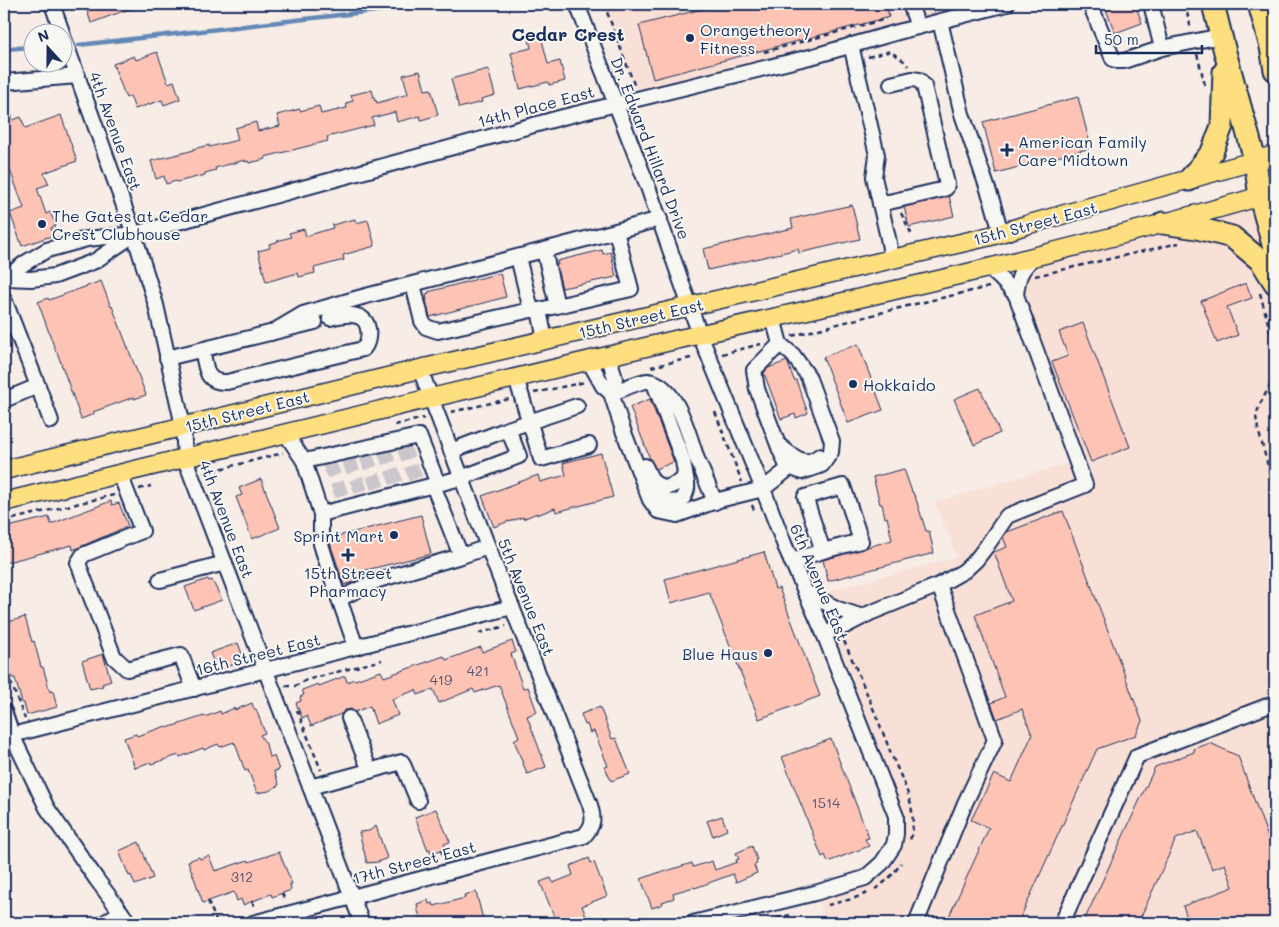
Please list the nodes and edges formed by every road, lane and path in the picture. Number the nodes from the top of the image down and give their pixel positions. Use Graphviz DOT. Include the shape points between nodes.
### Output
graph roads {
  1 [pos="52,4"];
  2 [pos="578,4"];
  3 [pos="604,4"];
  4 [pos="1006,4"];
  5 [pos="1090,4"];
  6 [pos="1151,4"];
  7 [pos="1185,4"];
  8 [pos="1213,4"];
  9 [pos="1258,4"];
  10 [pos="912,8"];
  11 [pos="940,21"];
  12 [pos="58,22"];
  13 [pos="918,27"];
  14 [pos="1194,42"];
  15 [pos="1273,43"];
  16 [pos="1223,44"];
  17 [pos="851,45"];
  18 [pos="1162,48"];
  19 [pos="760,53"];
  20 [pos="72,60"];
  21 [pos="855,60"];
  22 [pos="1275,70"];
  23 [pos="78,76"];
  24 [pos="912,78"];
  25 [pos="4,82"];
  26 [pos="641,84"];
  27 [pos="890,84"];
  28 [pos="637,92"];
  29 [pos="1207,92"];
  30 [pos="616,104"];
  31 [pos="1275,155"];
  32 [pos="1255,160"];
  33 [pos="1189,180"];
  34 [pos="1268,195"];
  35 [pos="898,200"];
  36 [pos="880,204"];
  37 [pos="660,219"];
  38 [pos="1163,223"];
  39 [pos="616,231"];
  40 [pos="1001,233"];
  41 [pos="134,234"];
  42 [pos="913,238"];
  43 [pos="1185,242"];
  44 [pos="544,250"];
  45 [pos="1275,252"];
  46 [pos="518,257"];
  47 [pos="1034,257"];
  48 [pos="892,259"];
  49 [pos="990,269"];
  50 [pos="4,278"];
  51 [pos="1011,282"];
  52 [pos="413,284"];
  53 [pos="1266,285"];
  54 [pos="4,299"];
  55 [pos="557,306"];
  56 [pos="691,306"];
  57 [pos="535,310"];
  58 [pos="330,318"];
  59 [pos="773,318"];
  60 [pos="315,322"];
  61 [pos="271,333"];
  62 [pos="693,336"];
  63 [pos="545,340"];
  64 [pos="778,341"];
  65 [pos="1275,349"];
  66 [pos="202,350"];
  67 [pos="609,356"];
  68 [pos="710,357"];
  69 [pos="168,358"];
  70 [pos="694,358"];
  71 [pos="590,361"];
  72 [pos="800,365"];
  73 [pos="420,369"];
  74 [pos="1275,376"];
  75 [pos="516,378"];
  76 [pos="654,383"];
  77 [pos="38,386"];
  78 [pos="611,393"];
  79 [pos="431,398"];
  80 [pos="4,400"];
  81 [pos="577,406"];
  82 [pos="715,412"];
  83 [pos="51,421"];
  84 [pos="529,421"];
  85 [pos="182,426"];
  86 [pos="508,429"];
  87 [pos="286,434"];
  88 [pos="589,444"];
  89 [pos="629,444"];
  90 [pos="778,444"];
  91 [pos="451,451"];
  92 [pos="185,459"];
  93 [pos="304,461"];
  94 [pos="791,467"];
  95 [pos="4,470"];
  96 [pos="120,474"];
  97 [pos="461,478"];
  98 [pos="427,484"];
  99 [pos="151,486"];
  100 [pos="763,489"];
  101 [pos="127,492"];
  102 [pos="1275,492"];
  103 [pos="747,494"];
  104 [pos="4,502"];
  105 [pos="715,502"];
  106 [pos="321,514"];
  107 [pos="755,514"];
  108 [pos="4,521"];
  109 [pos="488,547"];
  110 [pos="823,551"];
  111 [pos="461,556"];
  112 [pos="791,561"];
  113 [pos="225,563"];
  114 [pos="160,580"];
  115 [pos="939,585"];
  116 [pos="805,592"];
  117 [pos="339,600"];
  118 [pos="512,607"];
  119 [pos="862,617"];
  120 [pos="518,623"];
  121 [pos="838,628"];
  122 [pos="479,634"];
  123 [pos="824,634"];
  124 [pos="356,647"];
  125 [pos="382,660"];
  126 [pos="4,665"];
  127 [pos="281,667"];
  128 [pos="265,671"];
  129 [pos="288,686"];
  130 [pos="272,688"];
  131 [pos="194,689"];
  132 [pos="1275,703"];
  133 [pos="295,704"];
  134 [pos="4,711"];
  135 [pos="349,718"];
  136 [pos="28,731"];
  137 [pos="12,736"];
  138 [pos="370,771"];
  139 [pos="326,782"];
  140 [pos="310,787"];
  141 [pos="418,801"];
  142 [pos="9,831"];
  143 [pos="4,835"];
  144 [pos="584,836"];
  145 [pos="910,843"];
  146 [pos="441,850"];
  147 [pos="904,856"];
  148 [pos="445,860"];
  149 [pos="282,893"];
  150 [pos="352,897"];
  151 [pos="208,901"];
  152 [pos="252,901"];
  153 [pos="285,903"];
  154 [pos="824,906"];
  155 [pos="121,912"];
  156 [pos="796,914"];
  157 [pos="254,917"];
  158 [pos="104,923"];
  159 [pos="129,923"];
  160 [pos="217,923"];
  161 [pos="362,923"];
  162 [pos="693,923"];
  163 [pos="759,923"];
  164 [pos="916,923"];
  165 [pos="1062,923"];
  1 -- 12 [label="street, 4th Avenue East"];
  2 -- 30 [label="street, Dr. Edward Hillard Drive"];
  3 -- 28 [label="path"];
  4 -- 11 [label="street, 14th Place East"];
  5 -- 18 [label="street" via="1113,59 1124,61"];
  6 -- 18 [label="street"];
  7 -- 14 [label="path"];
  8 -- 16 [label="highway"];
  9 -- 15 [label="highway"];
  10 -- 13 [label="street"];
  10 -- 19 [label="path"];
  11 -- 13 [label="street, 14th Place East"];
  11 -- 40 [label="street" via="962,114"];
  13 -- 17 [label="street, 14th Place East"];
  14 -- 16 [label="street"];
  14 -- 18 [label="street"];
  14 -- 29 [label="path"];
  15 -- 22 [label="highway"];
  16 -- 32 [label="highway"];
  16 -- 33 [label="highway" via="1222,126 1212,152"];
  17 -- 21 [label="street"];
  17 -- 28 [label="street, 14th Place East" via="814,56"];
  20 -- 23 [label="street, 4th Avenue East"];
  21 -- 24 [label="path" via="891,50 905,62"];
  21 -- 36 [label="street" via="877,155 874,178"];
  23 -- 25 [label="street"];
  23 -- 41 [label="street, 4th Avenue East"];
  24 -- 27 [label="street"];
  24 -- 35 [label="street" via="920,80 924,86 946,188"];
  26 -- 28 [label="path"];
  28 -- 30 [label="street, 14th Place East"];
  30 -- 37 [label="street, Dr. Edward Hillard Drive"];
  30 -- 41 [label="street, 14th Place East"];
  31 -- 32 [label="main road, 15th Street East"];
  32 -- 33 [label="main road, 15th Street East"];
  32 -- 34 [label="highway"];
  33 -- 40 [label="main road, 15th Street East"];
  34 -- 38 [label="main road, 15th Street East"];
  34 -- 45 [label="highway"];
  35 -- 36 [label="street"];
  35 -- 42 [label="path"];
  36 -- 48 [label="street"];
  37 -- 39 [label="street"];
  37 -- 56 [label="street, Dr. Edward Hillard Drive"];
  38 -- 47 [label="main road, 15th Street East"];
  38 -- 53 [label="highway" via="1232,237 1261,261"];
  39 -- 44 [label="street"];
  39 -- 55 [label="street" via="631,289"];
  40 -- 48 [label="main road, 15th Street East"];
  41 -- 50 [label="street" via="87,239 47,250"];
  41 -- 50 [label="street" via="95,261 55,276 31,280"];
  41 -- 69 [label="street, 4th Avenue East"];
  43 -- 51 [label="path"];
  44 -- 46 [label="street"];
  44 -- 55 [label="street"];
  46 -- 52 [label="street"];
  46 -- 57 [label="street"];
  47 -- 49 [label="main road, 15th Street East"];
  47 -- 51 [label="street"];
  48 -- 56 [label="main road, 15th Street East"];
  49 -- 51 [label="street"];
  49 -- 59 [label="main road, 15th Street East"];
  51 -- 64 [label="path"];
  51 -- 115 [label="street" via="1084,485 1007,516 976,560"];
  52 -- 57 [label="street" via="422,320 426,327 438,331"];
  52 -- 61 [label="street" via="304,314"];
  53 -- 65 [label="path"];
  54 -- 77 [label="street"];
  55 -- 57 [label="street"];
  56 -- 62 [label="street, Dr. Edward Hillard Drive"];
  56 -- 63 [label="main road, 15th Street East"];
  57 -- 63 [label="street"];
  58 -- 66 [label="street" via="344,315 364,320 369,338 367,345 363,349 218,383 208,376"];
  59 -- 62 [label="main road, 15th Street East"];
  59 -- 64 [label="street"];
  60 -- 61 [label="street"];
  61 -- 66 [label="street"];
  62 -- 67 [label="main road, 15th Street East"];
  62 -- 68 [label="street, 6th Avenue East"];
  62 -- 70 [label="path"];
  63 -- 73 [label="main road, 15th Street East"];
  64 -- 68 [label="path"];
  64 -- 72 [label="street"];
  64 -- 90 [label="street" via="754,370 757,390"];
  66 -- 69 [label="street"];
  67 -- 71 [label="main road, 15th Street East"];
  67 -- 78 [label="street" via="615,379"];
  68 -- 100 [label="street, 6th Avenue East"];
  69 -- 85 [label="street, 4th Avenue East"];
  71 -- 75 [label="main road, 15th Street East"];
  71 -- 78 [label="street" via="603,386"];
  72 -- 90 [label="street" via="801,376 824,436 822,454 816,460 804,462"];
  72 -- 94 [label="street" via="808,376 832,441 831,452 822,465 802,472"];
  73 -- 79 [label="street, 5th Avenue East"];
  73 -- 85 [label="main road, 15th Street East"];
  74 -- 102 [label="path" via="1256,416"];
  75 -- 79 [label="main road, 15th Street East"];
  75 -- 84 [label="street"];
  76 -- 78 [label="street" via="647,381"];
  76 -- 89 [label="street" via="683,461 685,473 682,481 664,489 652,482 640,455"];
  76 -- 105 [label="street" via="669,393 682,416"];
  77 -- 80 [label="street"];
  77 -- 83 [label="street"];
  78 -- 89 [label="street"];
  79 -- 87 [label="main road, 15th Street East"];
  79 -- 91 [label="street, 5th Avenue East"];
  81 -- 84 [label="street"];
  82 -- 103 [label="path"];
  84 -- 86 [label="street"];
  84 -- 88 [label="street" via="541,459"];
  85 -- 92 [label="street, 4th Avenue East"];
  85 -- 95 [label="main road, 15th Street East"];
  86 -- 91 [label="street"];
  86 -- 97 [label="street" via="519,456"];
  87 -- 92 [label="main road, 15th Street East"];
  87 -- 93 [label="street"];
  89 -- 105 [label="street" via="650,500 658,511 677,515"];
  90 -- 94 [label="street"];
  91 -- 97 [label="street, 5th Avenue East"];
  92 -- 96 [label="main road, 15th Street East"];
  92 -- 113 [label="street, 4th Avenue East"];
  93 -- 98 [label="street" via="328,460 420,436"];
  93 -- 106 [label="street"];
  94 -- 100 [label="street"];
  96 -- 101 [label="street"];
  96 -- 104 [label="main road, 15th Street East"];
  97 -- 98 [label="street"];
  97 -- 109 [label="street, 5th Avenue East"];
  98 -- 106 [label="street" via="345,502"];
  98 -- 111 [label="street"];
  99 -- 101 [label="path"];
  100 -- 103 [label="street"];
  100 -- 112 [label="street, 6th Avenue East"];
  101 -- 108 [label="path"];
  101 -- 131 [label="street" via="142,531 83,554 78,563 114,657 127,669 181,655"];
  103 -- 105 [label="street"];
  103 -- 107 [label="path"];
  106 -- 117 [label="street" via="321,544"];
  109 -- 111 [label="street"];
  109 -- 118 [label="street, 5th Avenue East"];
  110 -- 110 [label="street" via="805,497 843,486 861,541"];
  110 -- 112 [label="street"];
  111 -- 117 [label="street" via="378,580"];
  112 -- 116 [label="street, 6th Avenue East"];
  113 -- 114 [label="street"];
  113 -- 128 [label="street, 4th Avenue East"];
  115 -- 119 [label="street"];
  115 -- 164 [label="street" via="995,740 965,803"];
  116 -- 119 [label="street"];
  116 -- 123 [label="street, 6th Avenue East"];
  117 -- 124 [label="street"];
  118 -- 120 [label="street, 5th Avenue East"];
  118 -- 124 [label="street, 16th Street East"];
  119 -- 121 [label="street"];
  120 -- 122 [label="path"];
  120 -- 144 [label="street, 5th Avenue East" via="590,805 593,818"];
  121 -- 123 [label="street"];
  121 -- 145 [label="path" via="903,783 910,805"];
  123 -- 162 [label="street, 6th Avenue East" via="896,816 894,845 882,863 865,878"];
  124 -- 127 [label="street, 16th Street East"];
  125 -- 129 [label="path"];
  126 -- 136 [label="path"];
  127 -- 128 [label="street, 16th Street East"];
  127 -- 129 [label="path"];
  128 -- 130 [label="street, 4th Avenue East"];
  128 -- 131 [label="street, 16th Street East"];
  129 -- 130 [label="path"];
  130 -- 140 [label="street, 4th Avenue East"];
  131 -- 136 [label="street, 16th Street East"];
  132 -- 165 [label="street" via="1137,756"];
  133 -- 139 [label="path"];
  134 -- 137 [label="street"];
  135 -- 138 [label="street"];
  136 -- 137 [label="street, 16th Street East"];
  137 -- 155 [label="street" via="47,808"];
  138 -- 139 [label="street"];
  138 -- 141 [label="street" via="402,762"];
  139 -- 140 [label="street"];
  140 -- 150 [label="street, 4th Avenue East"];
  142 -- 143 [label="path"];
  144 -- 150 [label="street, 17th Street East"];
  146 -- 148 [label="path"];
  147 -- 154 [label="path" via="895,872 876,888"];
  149 -- 153 [label="path"];
  150 -- 157 [label="street, 17th Street East"];
  150 -- 161 [label="street, 4th Avenue East"];
  151 -- 160 [label="path"];
  152 -- 157 [label="path"];
  155 -- 158 [label="street"];
  155 -- 159 [label="street"];
  156 -- 163 [label="path"];
}
